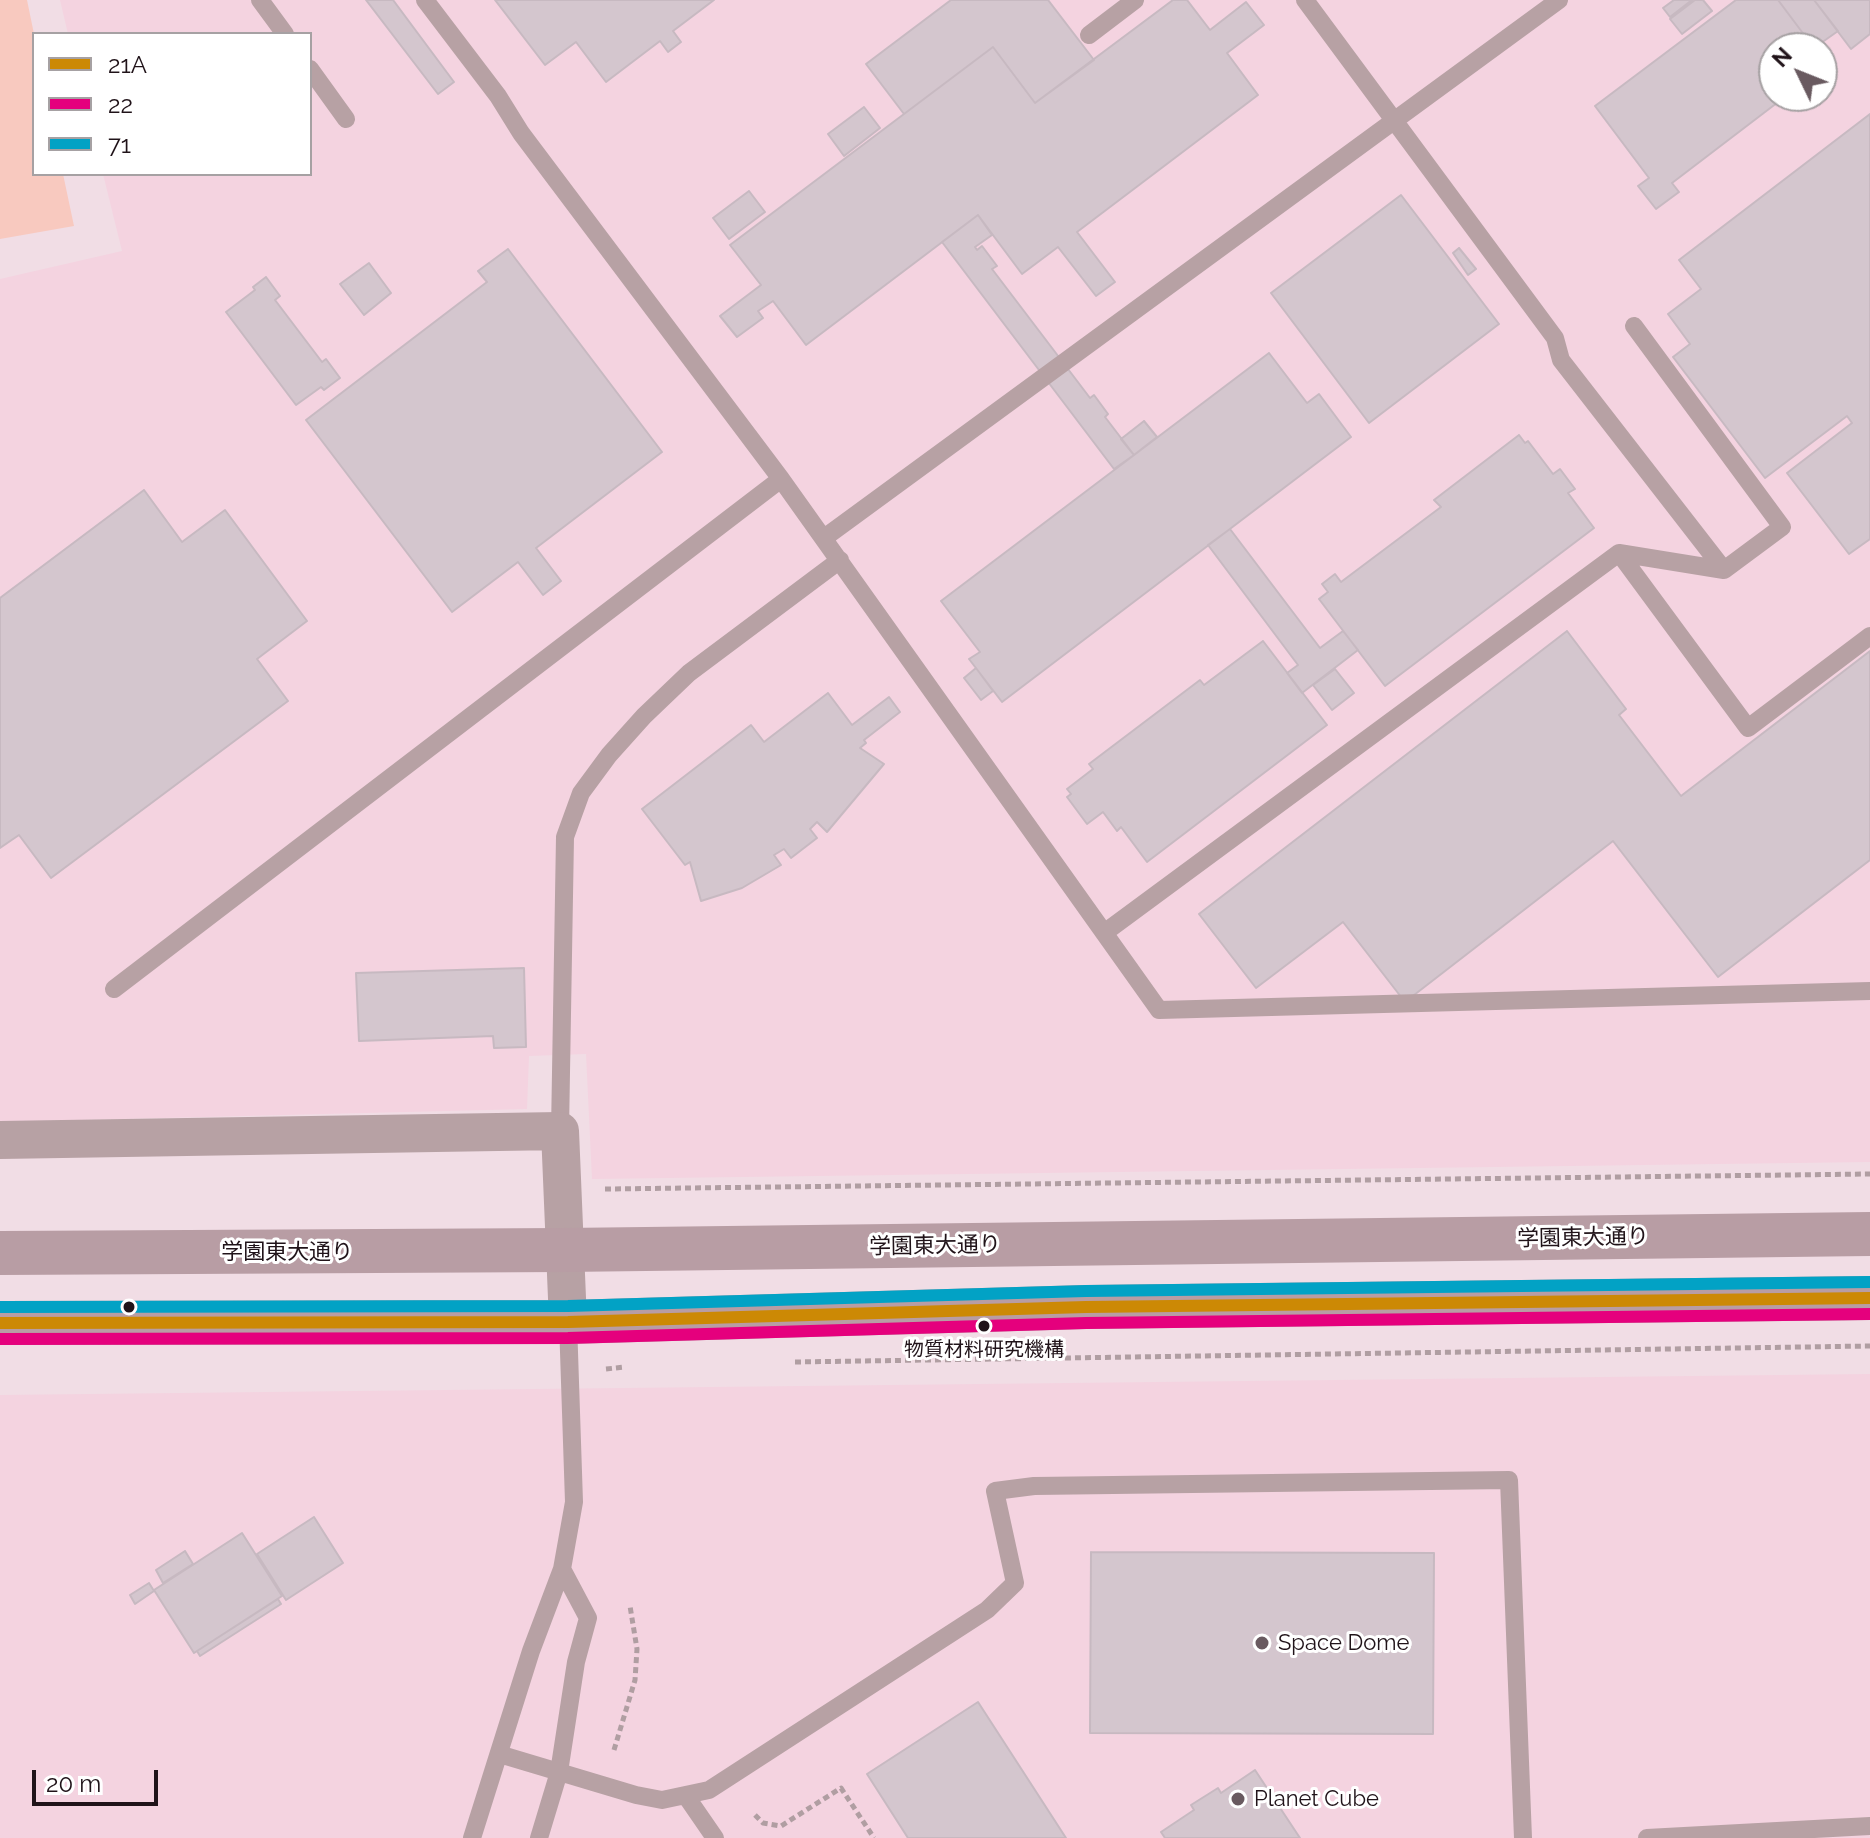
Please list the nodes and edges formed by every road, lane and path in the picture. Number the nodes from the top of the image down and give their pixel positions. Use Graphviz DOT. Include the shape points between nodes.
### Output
graph roads {
  1 [pos="260,0"];
  2 [pos="425,0"];
  3 [pos="1135,0"];
  4 [pos="1305,0"];
  5 [pos="1559,0"];
  6 [pos="284,32"];
  7 [pos="1089,35"];
  8 [pos="312,72"];
  9 [pos="346,119"];
  10 [pos="1395,121"];
  11 [pos="1634,326"];
  12 [pos="781,479"];
  13 [pos="824,538"];
  14 [pos="1619,553"];
  15 [pos="840,560"];
  16 [pos="1724,570"];
  17 [pos="1870,636"];
  18 [pos="1104,933"];
  19 [pos="114,989"];
  20 [pos="1870,991"];
  21 [pos="560,1131"];
  22 [pos="0,1140"];
  23 [pos="1870,1174"];
  24 [pos="605,1189"];
  25 [pos="1870,1234"];
  26 [pos="564,1250"];
  27 [pos="0,1253"];
  28 [pos="1870,1298"];
  29 [pos="568,1322"];
  30 [pos="0,1323"];
  31 [pos="1870,1346"];
  32 [pos="788,1362"];
  33 [pos="632,1366"];
  34 [pos="606,1369"];
  35 [pos="562,1569"];
  36 [pos="630,1606"];
  37 [pos="614,1750"];
  38 [pos="499,1754"];
  39 [pos="559,1772"];
  40 [pos="686,1796"];
  41 [pos="755,1815"];
  42 [pos="1870,1826"];
  43 [pos="472,1838"];
  44 [pos="539,1838"];
  45 [pos="715,1838"];
  46 [pos="874,1838"];
  47 [pos="1523,1838"];
  48 [pos="1647,1838"];
  1 -- 6 [label="lane"];
  2 -- 12 [label="lane"];
  3 -- 7 [label="lane"];
  4 -- 10 [label="lane"];
  5 -- 10 [label="lane"];
  8 -- 9 [label="lane"];
  10 -- 13 [label="lane"];
  10 -- 16 [label="lane" via="1555,338 1561,360"];
  11 -- 16 [label="lane" via="1782,527"];
  12 -- 13 [label="lane"];
  12 -- 19 [label="lane"];
  13 -- 15 [label="lane"];
  14 -- 16 [label="lane"];
  14 -- 17 [label="lane" via="1748,728"];
  14 -- 18 [label="lane"];
  15 -- 18 [label="lane"];
  15 -- 21 [label="lane" via="689,673 644,716 581,793 565,837"];
  18 -- 20 [label="lane" via="1159,1010"];
  21 -- 22 [label="street"];
  21 -- 26 [label="street"];
  23 -- 24 [label="path"];
  25 -- 26 [label="main road, 学園東大通り"];
  26 -- 27 [label="main road, 学園東大通り"];
  26 -- 29 [label="street"];
  28 -- 29 [label="main road" via="1086,1307"];
  29 -- 30 [label="main road"];
  29 -- 35 [label="lane" via="574,1502"];
  31 -- 32 [label="path"];
  33 -- 34 [label="path"];
  35 -- 38 [label="lane"];
  35 -- 39 [label="lane" via="588,1618"];
  36 -- 37 [label="path" via="637,1649 635,1680"];
  38 -- 39 [label="lane"];
  38 -- 43 [label="lane"];
  39 -- 40 [label="lane" via="662,1800"];
  39 -- 44 [label="lane"];
  40 -- 45 [label="lane"];
  40 -- 47 [label="lane" via="709,1790 987,1610 1015,1583 995,1491 1034,1486 1509,1480"];
  41 -- 46 [label="path" via="763,1823 781,1826 841,1788"];
  42 -- 48 [label="lane"];
}
